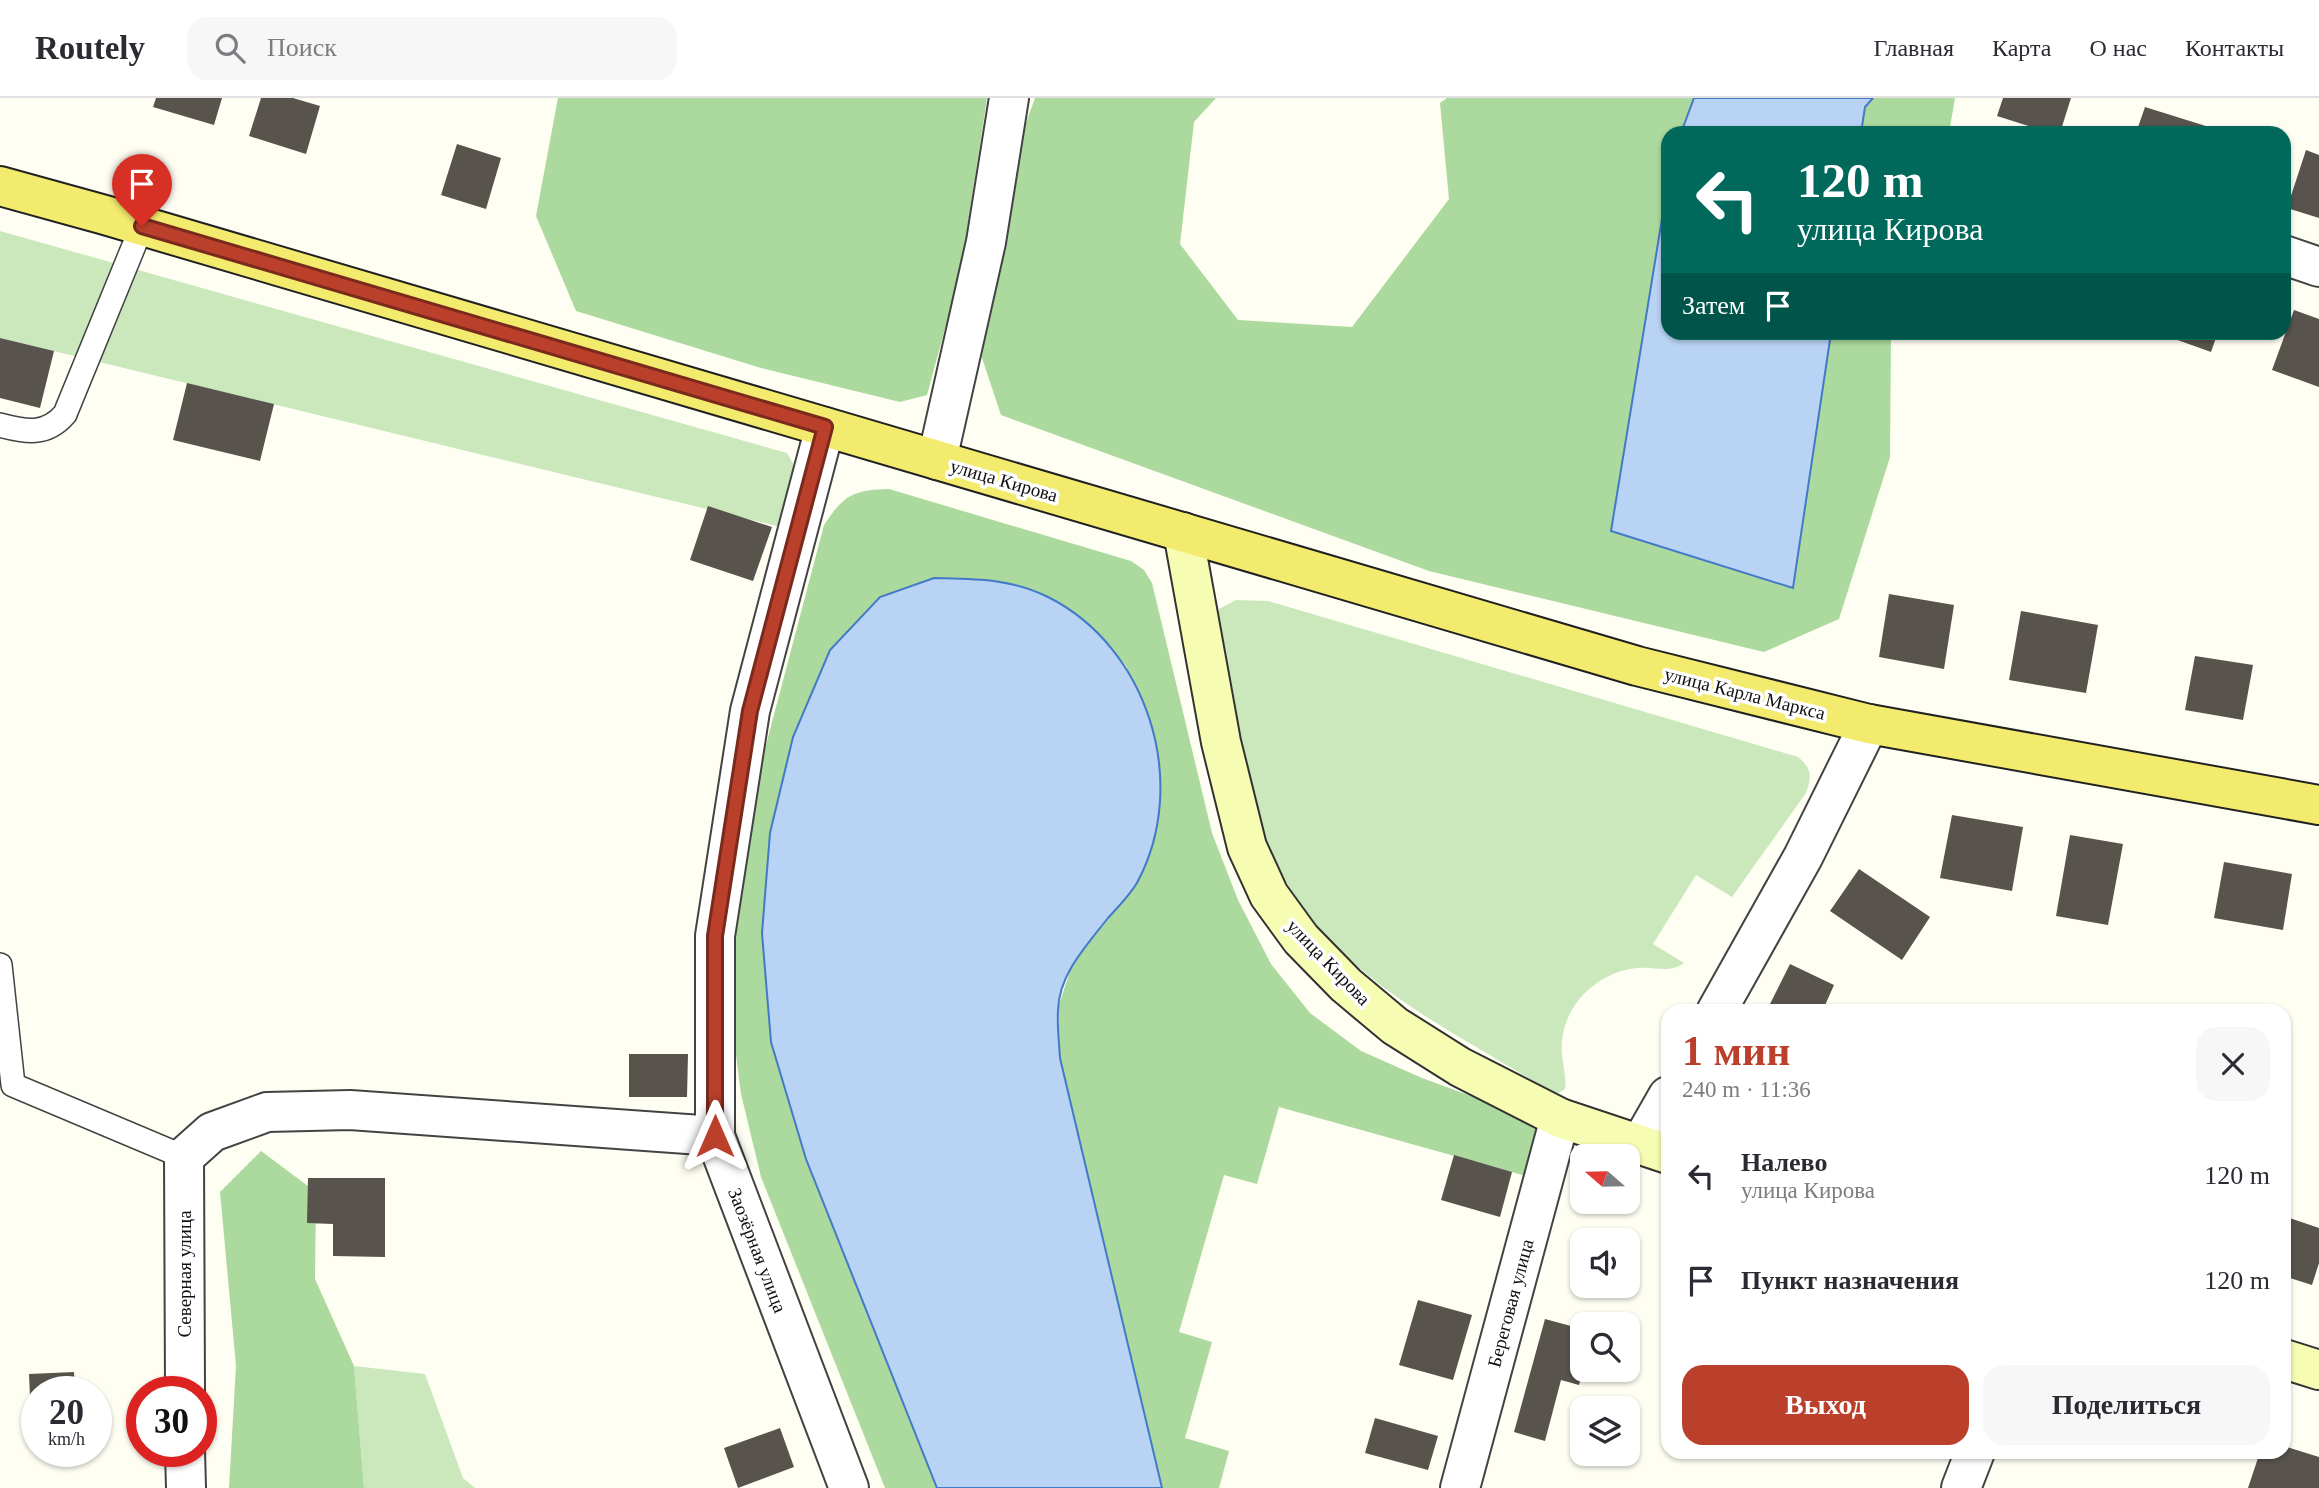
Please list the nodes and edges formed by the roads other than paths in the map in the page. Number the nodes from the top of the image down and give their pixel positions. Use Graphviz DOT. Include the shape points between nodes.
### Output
graph roads {
  1 [pos="1009,98"];
  2 [pos="0,186"];
  3 [pos="142,226"];
  4 [pos="2291,257"];
  5 [pos="2319,267"];
  6 [pos="0,425"];
  7 [pos="825,427"];
  8 [pos="937,460"];
  9 [pos="1182,533"];
  10 [pos="1869,724"];
  11 [pos="2319,805"];
  12 [pos="0,965"];
  13 [pos="1720,1004"];
  14 [pos="1560,1118"];
  15 [pos="1661,1123"];
  16 [pos="715,1136"];
  17 [pos="1654,1150"];
  18 [pos="184,1157"];
  19 [pos="2291,1361"];
  20 [pos="2319,1370"];
  21 [pos="185,1376"];
  22 [pos="1972,1459"];
  23 [pos="185,1467"];
  24 [pos="186,1488"];
  25 [pos="849,1488"];
  26 [pos="1460,1488"];
  27 [pos="1961,1488"];
  1 -- 8 [label="street" via="986,242"];
  2 -- 3 [label="main road, улица Кирова"];
  3 -- 6 [label="lane" via="65,414 56,426 42,431"];
  3 -- 7 [label="main road, улица Кирова"];
  4 -- 5 [label="street"];
  7 -- 8 [label="main road, улица Кирова"];
  7 -- 16 [label="street, Заозёрная улица" via="748,724 715,936"];
  8 -- 9 [label="main road, улица Кирова"];
  9 -- 10 [label="main road, улица Карла Маркса" via="1637,666"];
  9 -- 14 [label="street, улица Кирова" via="1221,742 1247,847 1269,895 1301,939 1395,1026 1460,1067"];
  10 -- 11 [label="main road, улица Карла Маркса"];
  10 -- 13 [label="street" via="1803,857"];
  12 -- 18 [label="lane" via="13,1086"];
  14 -- 17 [label="street, улица Кирова"];
  14 -- 26 [label="street, Береговая улица"];
  15 -- 17 [label="street"];
  16 -- 18 [label="street" via="350,1110 267,1112 212,1132"];
  16 -- 25 [label="street, Заозёрная улица"];
  18 -- 21 [label="street, Северная улица"];
  19 -- 20 [label="street"];
  22 -- 27 [label="street"];
  23 -- 24 [label="street"];
}
